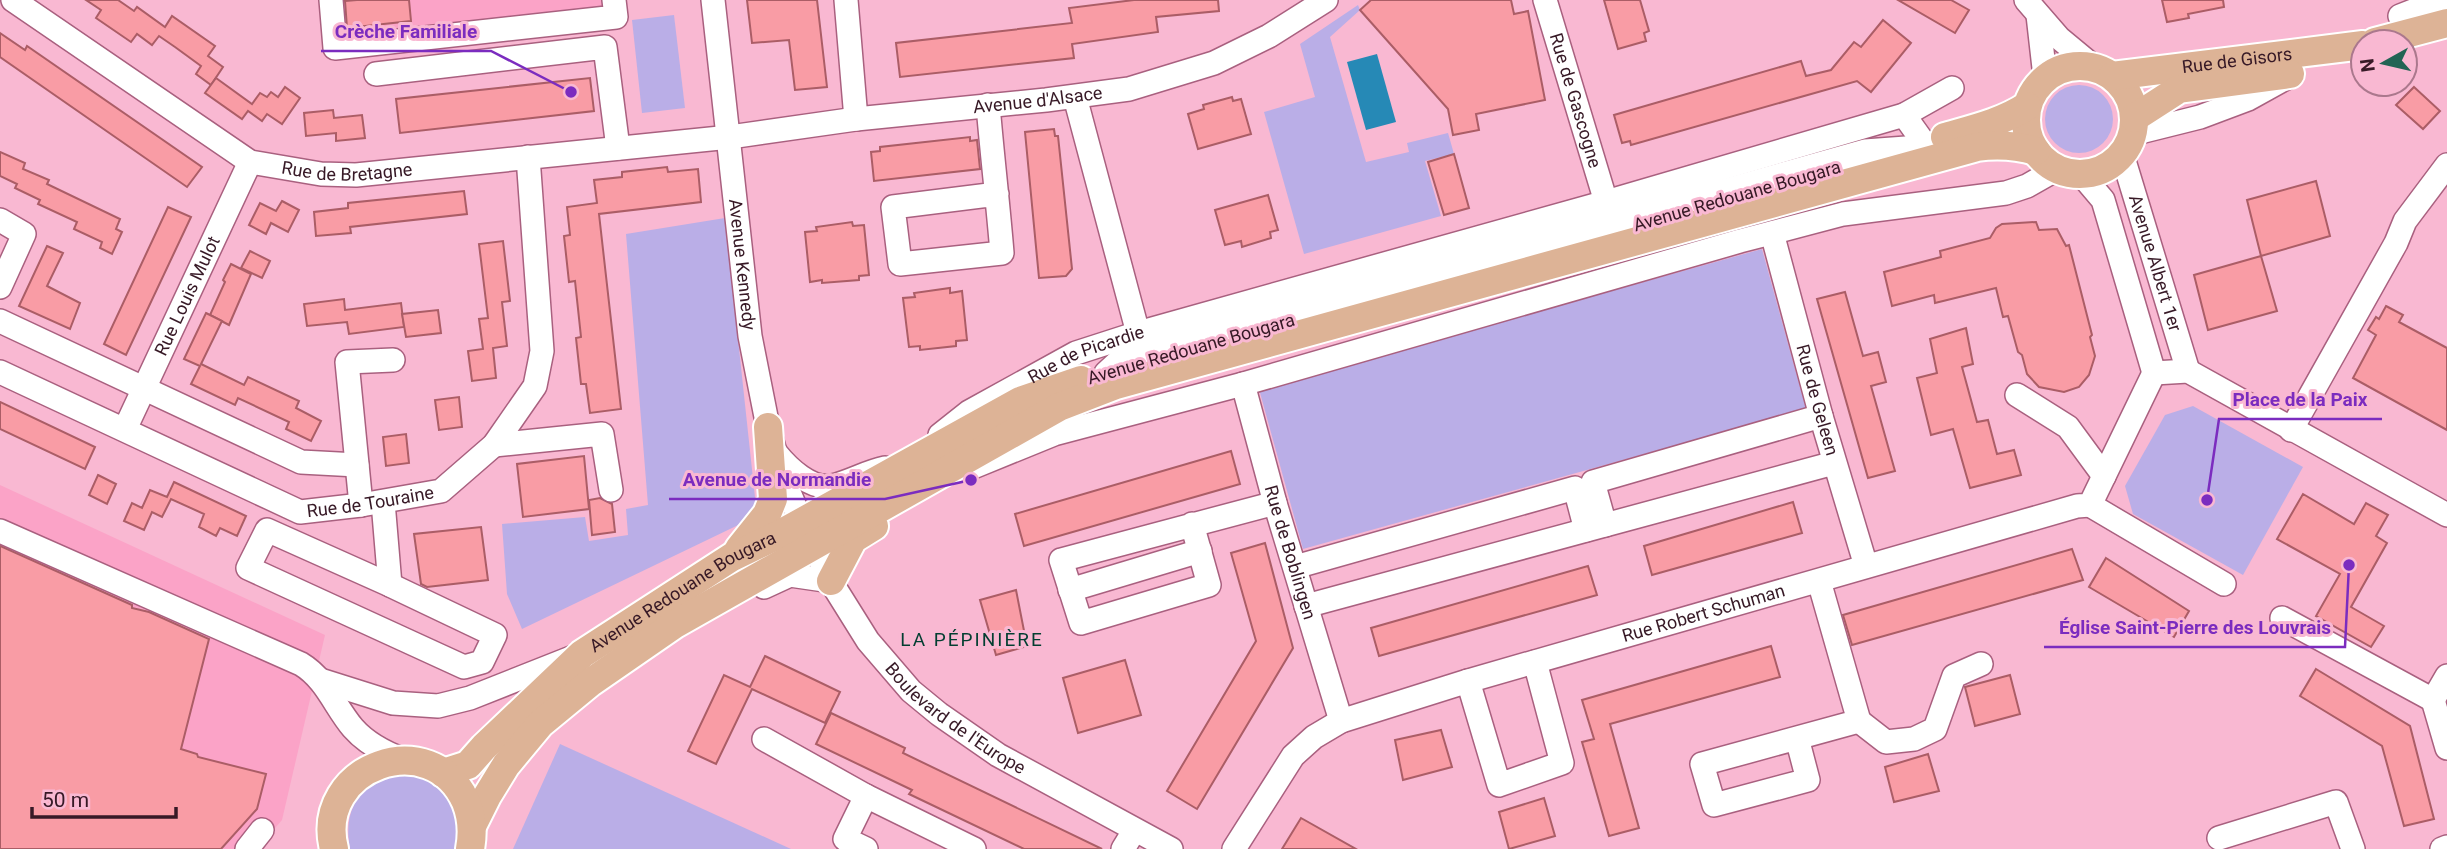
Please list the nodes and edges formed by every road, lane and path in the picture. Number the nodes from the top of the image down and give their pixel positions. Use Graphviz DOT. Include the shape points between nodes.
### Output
graph roads {
  1 [pos="13,0"];
  2 [pos="331,0"];
  3 [pos="614,0"];
  4 [pos="713,0"];
  5 [pos="846,0"];
  6 [pos="1326,0"];
  7 [pos="1545,0"];
  8 [pos="2441,0"];
  9 [pos="2032,7"];
  10 [pos="2447,23"];
  11 [pos="2397,28"];
  12 [pos="2409,28"];
  13 [pos="2419,35"];
  14 [pos="2447,40"];
  15 [pos="2349,46"];
  16 [pos="2349,65"];
  17 [pos="2103,71"];
  18 [pos="376,74"];
  19 [pos="2045,78"];
  20 [pos="1952,88"];
  21 [pos="1074,97"];
  22 [pos="988,105"];
  23 [pos="2027,106"];
  24 [pos="1904,115"];
  25 [pos="856,118"];
  26 [pos="2129,135"];
  27 [pos="730,137"];
  28 [pos="1915,145"];
  29 [pos="618,148"];
  30 [pos="528,157"];
  31 [pos="250,162"];
  32 [pos="2058,165"];
  33 [pos="2447,165"];
  34 [pos="997,194"];
  35 [pos="1606,202"];
  36 [pos="0,220"];
  37 [pos="1772,233"];
  38 [pos="0,287"];
  39 [pos="0,321"];
  40 [pos="1138,333"];
  41 [pos="393,360"];
  42 [pos="2188,371"];
  43 [pos="0,372"];
  44 [pos="2154,373"];
  45 [pos="1243,384"];
  46 [pos="144,389"];
  47 [pos="2017,395"];
  48 [pos="1821,416"];
  49 [pos="125,429"];
  50 [pos="2291,430"];
  51 [pos="772,440"];
  52 [pos="946,443"];
  53 [pos="494,445"];
  54 [pos="1834,463"];
  55 [pos="356,465"];
  56 [pos="908,476"];
  57 [pos="2104,476"];
  58 [pos="611,490"];
  59 [pos="372,503"];
  60 [pos="1275,503"];
  61 [pos="2090,505"];
  62 [pos="2447,515"];
  63 [pos="801,521"];
  64 [pos="1192,524"];
  65 [pos="1595,527"];
  66 [pos="0,531"];
  67 [pos="814,546"];
  68 [pos="1200,551"];
  69 [pos="732,557"];
  70 [pos="1866,566"];
  71 [pos="1295,567"];
  72 [pos="831,581"];
  73 [pos="1819,581"];
  74 [pos="390,584"];
  75 [pos="2224,584"];
  76 [pos="1070,590"];
  77 [pos="721,598"];
  78 [pos="1306,606"];
  79 [pos="2281,618"];
  80 [pos="582,654"];
  81 [pos="1535,662"];
  82 [pos="1981,664"];
  83 [pos="2447,676"];
  84 [pos="320,680"];
  85 [pos="1468,681"];
  86 [pos="2433,700"];
  87 [pos="1340,721"];
  88 [pos="1859,721"];
  89 [pos="352,726"];
  90 [pos="1797,738"];
  91 [pos="764,739"];
  92 [pos="2447,748"];
  93 [pos="404,760"];
  94 [pos="443,773"];
  95 [pos="350,784"];
  96 [pos="866,796"];
  97 [pos="262,830"];
  98 [pos="471,837"];
  99 [pos="2219,838"];
  100 [pos="1129,840"];
  101 [pos="330,843"];
  102 [pos="2447,847"];
  103 [pos="247,849"];
  104 [pos="866,849"];
  105 [pos="974,849"];
  106 [pos="1171,849"];
  107 [pos="1234,849"];
  108 [pos="2353,849"];
  109 [pos="2442,849"];
  1 -- 31 [label="street, Rue de Bretagne"];
  2 -- 3 [label="street" via="335,48 616,17"];
  4 -- 27 [label="street, Avenue Kennedy"];
  5 -- 25 [label="street"];
  6 -- 21 [label="street, Avenue d'Alsace" via="1214,63 1129,89"];
  7 -- 35 [label="street, Rue de Gascogne"];
  8 -- 11 [label="street"];
  9 -- 17 [label="street" via="2059,38"];
  9 -- 19 [label="street"];
  10 -- 12 [label="main road"];
  13 -- 14 [label="main road"];
  15 -- 17 [label="main road, Rue de Gisors"];
  16 -- 26 [label="main road, Rue de Gisors" via="2179,89"];
  17 -- 19 [label="main road" via="2068,67"];
  17 -- 26 [label="main road" via="2127,94"];
  18 -- 29 [label="street" via="605,47"];
  19 -- 23 [label="main road"];
  20 -- 24 [label="street, Avenue Redouane Bougara"];
  21 -- 22 [label="street, Avenue d'Alsace"];
  21 -- 40 [label="street, Rue de Picardie"];
  22 -- 25 [label="street, Avenue d'Alsace"];
  22 -- 34 [label="street"];
  23 -- 28 [label="main road, Avenue Redouane Bougara" via="1995,122"];
  23 -- 32 [label="main road" via="2027,130"];
  24 -- 28 [label="street"];
  24 -- 35 [label="street, Avenue Redouane Bougara"];
  25 -- 27 [label="street, Avenue d'Alsace"];
  26 -- 32 [label="main road" via="2104,168"];
  26 -- 42 [label="street, Avenue Albert 1er"];
  27 -- 29 [label="street, Rue de Bretagne"];
  27 -- 51 [label="street, Avenue Kennedy" via="750,336"];
  28 -- 52 [label="main road, Avenue Redouane Bougara" via="1059,386 1020,401"];
  29 -- 30 [label="street, Rue de Bretagne"];
  30 -- 31 [label="street, Rue de Bretagne" via="356,175"];
  30 -- 53 [label="street, Rue de Touraine" via="542,351 535,386"];
  31 -- 46 [label="street, Rue Louis Mulot"];
  32 -- 37 [label="street, Avenue Redouane Bougara" via="2027,186 2006,193 1843,214"];
  32 -- 44 [label="street, Avenue Albert 1er" via="2103,200"];
  32 -- 56 [label="main road, Avenue Redouane Bougara" via="2019,146 1977,147 1116,385"];
  33 -- 50 [label="street" via="2405,220"];
  34 -- 34 [label="street" via="1002,253 900,264 893,207"];
  35 -- 40 [label="street, Avenue Redouane Bougara"];
  36 -- 38 [label="street" via="24,234"];
  37 -- 45 [label="street, Avenue Redouane Bougara"];
  37 -- 48 [label="street, Rue de Geleen"];
  39 -- 46 [label="street"];
  40 -- 56 [label="street, Rue de Picardie" via="1076,353 969,412"];
  41 -- 55 [label="street" via="346,362"];
  42 -- 44 [label="street"];
  42 -- 50 [label="street"];
  43 -- 49 [label="street, Rue de Touraine"];
  44 -- 57 [label="street"];
  45 -- 56 [label="street, Avenue Redouane Bougara" via="1054,435 960,473"];
  45 -- 60 [label="street, Rue de Boblingen"];
  46 -- 49 [label="street, Rue Louis Mulot"];
  46 -- 55 [label="street" via="301,462"];
  47 -- 57 [label="street" via="2068,427"];
  48 -- 54 [label="street, Rue de Geleen"];
  48 -- 65 [label="street" via="1593,482"];
  49 -- 59 [label="street, Rue de Touraine" via="300,512"];
  50 -- 62 [label="street"];
  51 -- 56 [label="street" via="790,470 824,485 868,471"];
  51 -- 63 [label="street, Avenue Kennedy"];
  51 -- 69 [label="main road" via="772,499 767,514"];
  52 -- 56 [label="main road, Avenue Redouane Bougara"];
  52 -- 67 [label="street" via="902,477 839,515"];
  53 -- 58 [label="street" via="603,434"];
  53 -- 59 [label="street, Rue de Touraine" via="441,491"];
  54 -- 65 [label="street"];
  54 -- 70 [label="street, Rue de Geleen"];
  55 -- 59 [label="street"];
  56 -- 63 [label="main road, Avenue Redouane Bougara"];
  56 -- 67 [label="main road, Avenue Redouane Bougara"];
  56 -- 72 [label="main road" via="898,510 853,539"];
  57 -- 61 [label="street"];
  59 -- 74 [label="street"];
  60 -- 64 [label="street"];
  60 -- 71 [label="street, Rue de Boblingen"];
  61 -- 70 [label="street, Rue Robert Schuman"];
  61 -- 75 [label="street"];
  63 -- 67 [label="street, Boulevard de l'Europe"];
  63 -- 69 [label="main road, Avenue Redouane Bougara"];
  63 -- 77 [label="street" via="785,541 729,581"];
  64 -- 68 [label="street"];
  64 -- 76 [label="street" via="1060,560"];
  65 -- 71 [label="street" via="1575,488"];
  65 -- 78 [label="street"];
  66 -- 84 [label="street" via="301,664"];
  67 -- 72 [label="street, Boulevard de l'Europe"];
  67 -- 77 [label="main road, Avenue Redouane Bougara"];
  68 -- 76 [label="street"];
  68 -- 76 [label="street" via="1209,584 1081,623"];
  69 -- 80 [label="main road, Avenue Redouane Bougara"];
  70 -- 73 [label="street, Rue Robert Schuman"];
  71 -- 78 [label="street, Rue de Boblingen"];
  72 -- 77 [label="street" via="790,575 757,591"];
  72 -- 100 [label="street, Boulevard de l'Europe" via="868,641 911,691 998,755"];
  73 -- 81 [label="street, Rue Robert Schuman"];
  73 -- 88 [label="street"];
  74 -- 74 [label="street" via="495,635 482,663 464,667 248,568 267,530"];
  77 -- 98 [label="main road, Avenue Redouane Bougara" via="601,674 540,724 487,796"];
  78 -- 87 [label="street, Rue de Boblingen"];
  79 -- 86 [label="street"];
  80 -- 84 [label="street" via="438,706 393,703"];
  80 -- 94 [label="main road, Avenue Redouane Bougara" via="468,765"];
  81 -- 85 [label="street, Rue Robert Schuman"];
  81 -- 85 [label="street" via="1562,763 1499,785"];
  82 -- 88 [label="street" via="1954,676 1935,729 1886,742"];
  83 -- 86 [label="street"];
  84 -- 89 [label="street"];
  85 -- 87 [label="street, Rue Robert Schuman"];
  86 -- 92 [label="street"];
  87 -- 107 [label="street, Rue Robert Schuman" via="1293,756"];
  88 -- 90 [label="street"];
  89 -- 93 [label="street" via="369,743"];
  89 -- 95 [label="street" via="359,748"];
  91 -- 96 [label="street"];
  93 -- 94 [label="main road"];
  93 -- 95 [label="main road" via="374,766"];
  94 -- 98 [label="main road" via="463,796"];
  95 -- 101 [label="main road" via="338,801"];
  96 -- 104 [label="street" via="845,839"];
  96 -- 105 [label="street"];
  97 -- 103 [label="street"];
  99 -- 108 [label="street" via="2336,802"];
  100 -- 106 [label="street, Boulevard de l'Europe"];
  102 -- 109 [label="street"];
}
